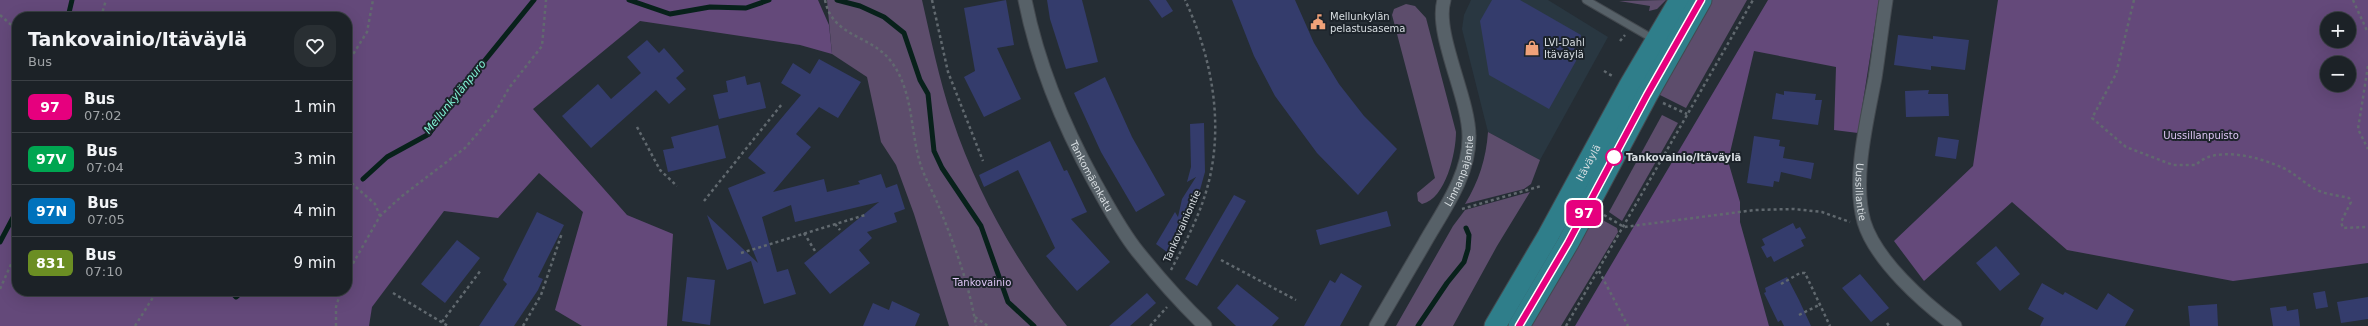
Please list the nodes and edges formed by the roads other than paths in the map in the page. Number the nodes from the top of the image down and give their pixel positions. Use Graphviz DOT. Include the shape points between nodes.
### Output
graph roads {
  1 [pos="1025,0"];
  2 [pos="1444,0"];
  3 [pos="1586,0"];
  4 [pos="1680,0"];
  5 [pos="1701,0"];
  6 [pos="1886,0"];
  7 [pos="1664,46"];
  8 [pos="1205,326"];
  9 [pos="1376,326"];
  10 [pos="1496,326"];
  11 [pos="1519,326"];
  12 [pos="1955,326"];
  1 -- 8 [label="street, Tankomäenkatu" via="1036,46 1064,123 1109,209 1147,263"];
  2 -- 9 [label="street, Linnanpajantie" via="1443,28 1469,122 1468,155 1456,187"];
  3 -- 7 [label="lane"];
  4 -- 7 [label="main road, Itäväylä"];
  5 -- 7 [label="main road, Itäväylä"];
  6 -- 12 [label="street, Uussillantie" via="1860,179 1864,223 1880,252 1907,285"];
  7 -- 10 [label="main road, Itäväylä"];
  7 -- 11 [label="main road, Itäväylä" via="1647,95 1568,243"];
}
